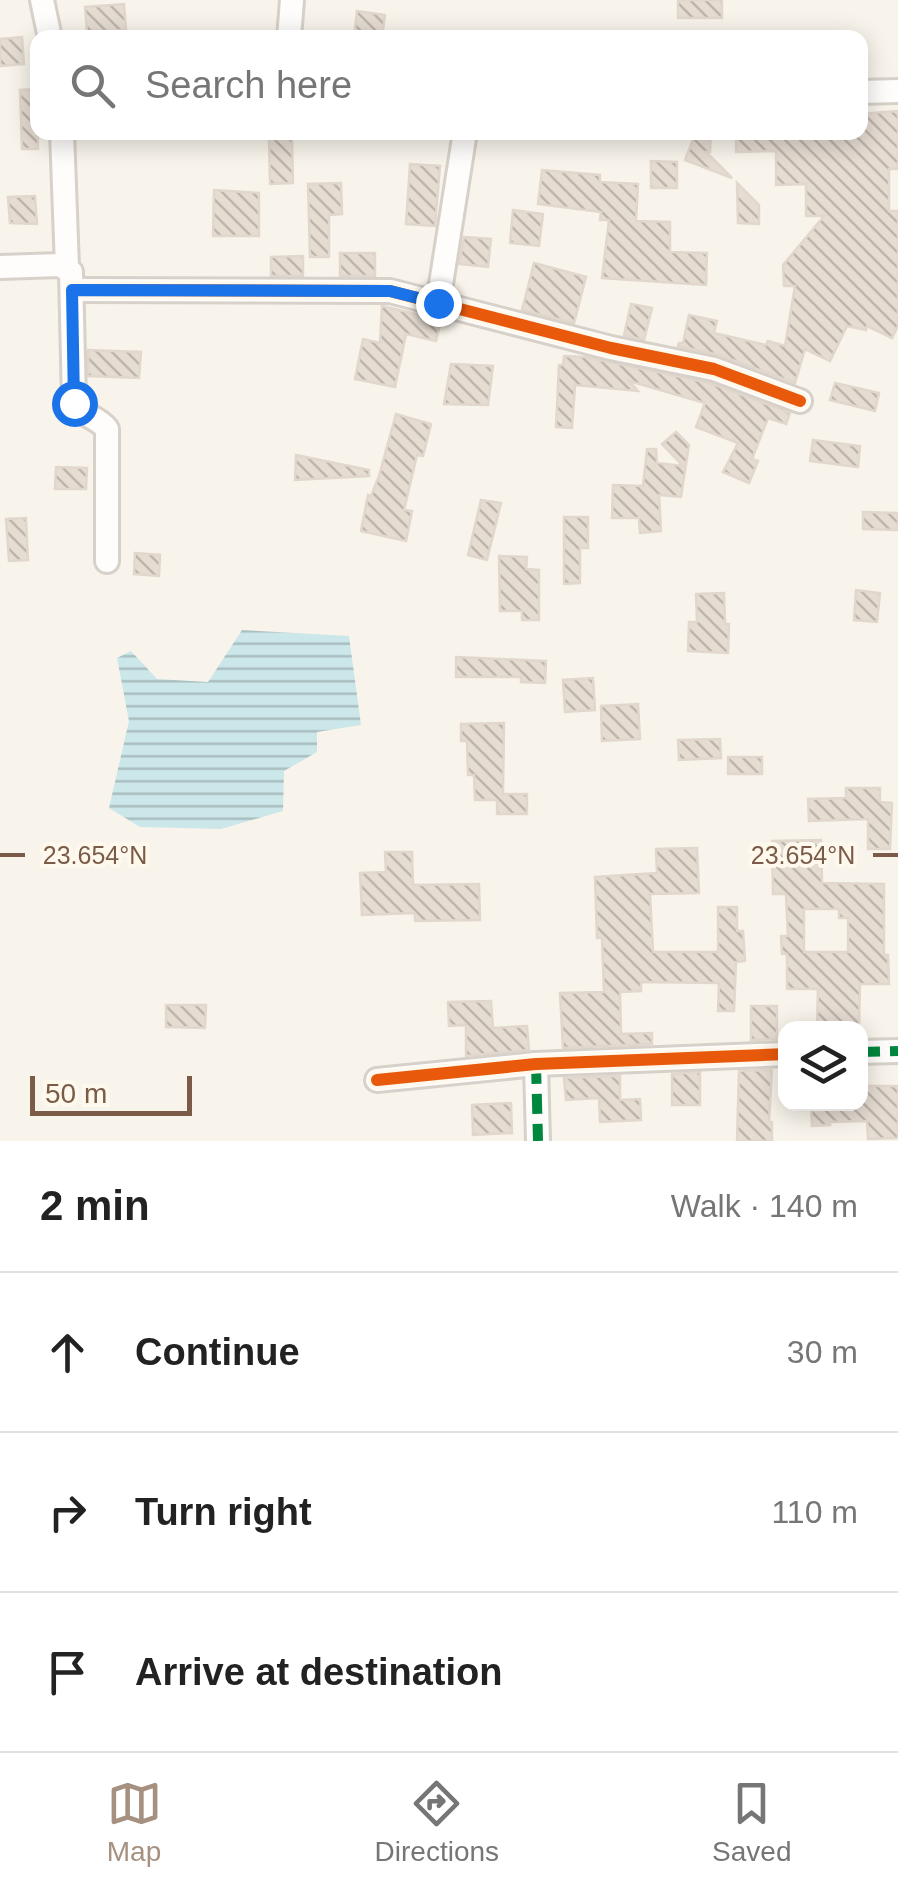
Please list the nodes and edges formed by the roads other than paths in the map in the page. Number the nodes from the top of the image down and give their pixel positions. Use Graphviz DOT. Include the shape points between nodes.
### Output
graph roads {
  1 [pos="42,0"];
  2 [pos="292,0"];
  3 [pos="48,30"];
  4 [pos="290,30"];
  5 [pos="898,91"];
  6 [pos="868,92"];
  7 [pos="62,140"];
  8 [pos="464,140"];
  9 [pos="67,267"];
  10 [pos="0,268"];
  11 [pos="72,290"];
  12 [pos="438,303"];
  13 [pos="800,401"];
  14 [pos="106,561"];
  15 [pos="898,1051"];
  16 [pos="868,1052"];
  17 [pos="778,1054"];
  18 [pos="536,1064"];
  19 [pos="378,1080"];
  20 [pos="538,1141"];
  1 -- 3 [label="street"];
  2 -- 4 [label="street"];
  5 -- 6 [label="street"];
  7 -- 9 [label="street"];
  8 -- 12 [label="street"];
  9 -- 10 [label="street"];
  9 -- 11 [label="street"];
  11 -- 12 [label="street" via="390,291"];
  11 -- 14 [label="street" via="74,403 108,429"];
  12 -- 13 [label="street" via="714,369"];
  15 -- 16 [label="street"];
  17 -- 18 [label="street"];
  18 -- 19 [label="street"];
  18 -- 20 [label="street"];
}
